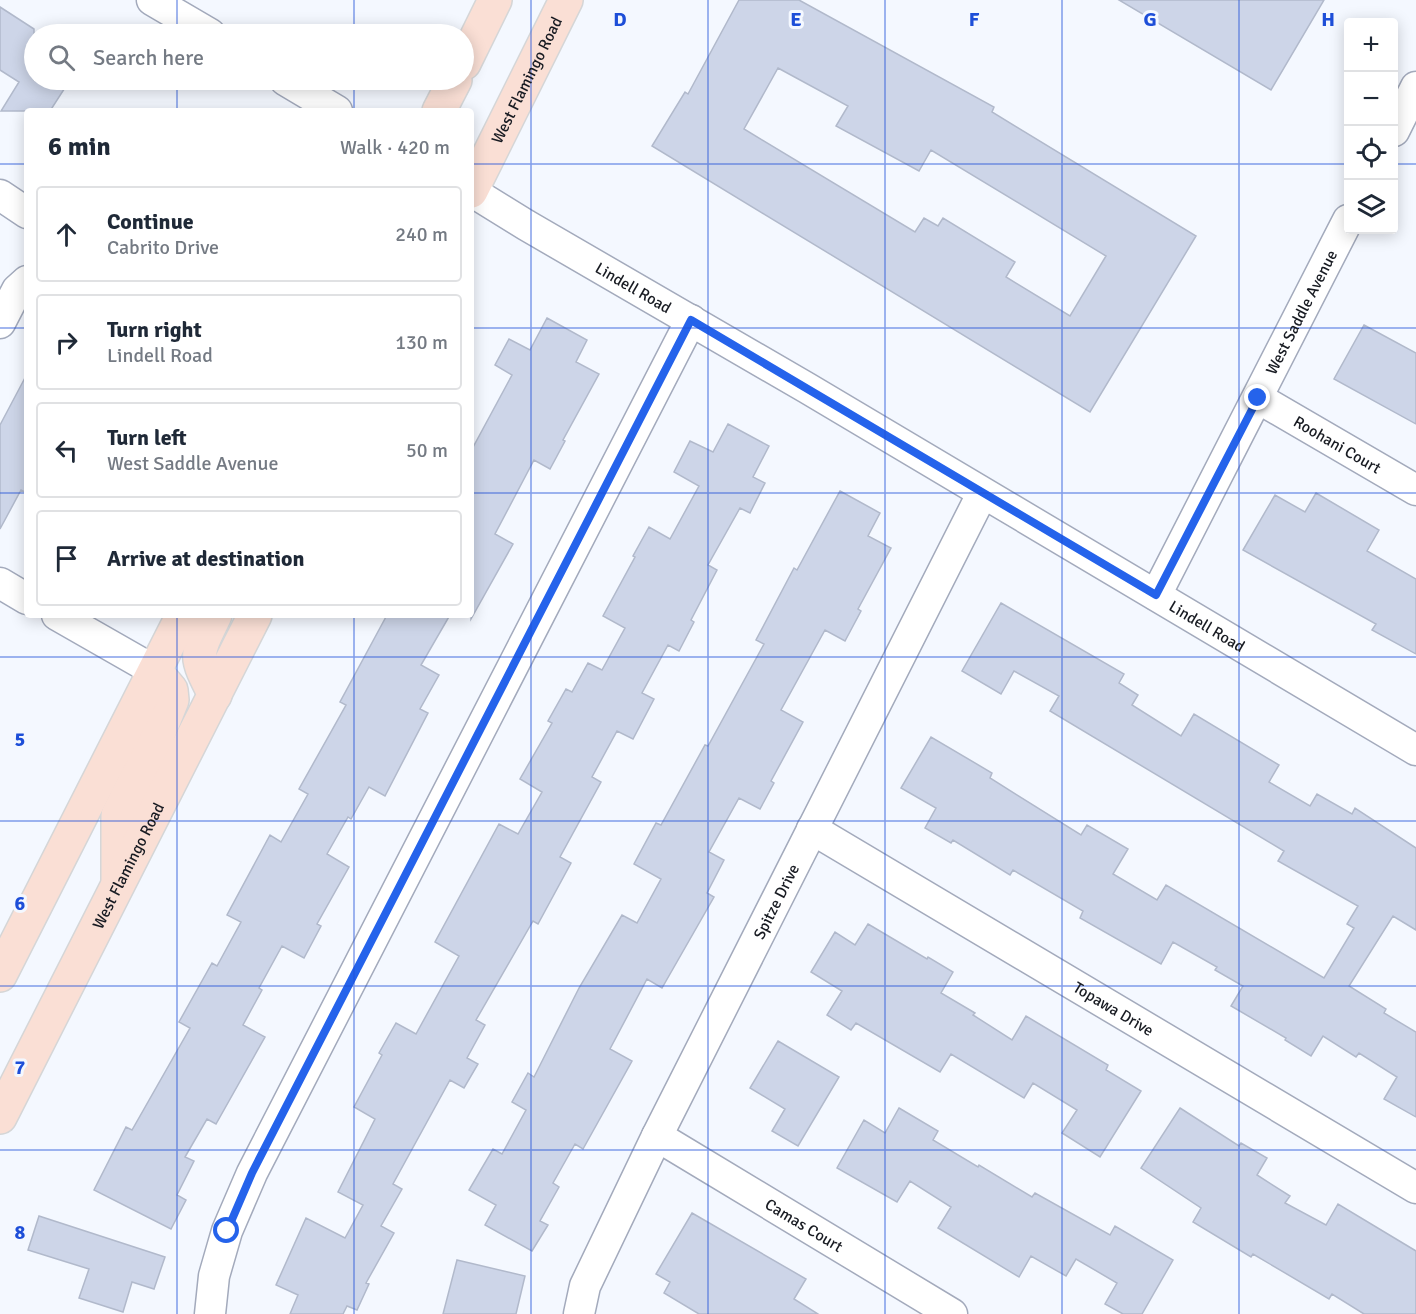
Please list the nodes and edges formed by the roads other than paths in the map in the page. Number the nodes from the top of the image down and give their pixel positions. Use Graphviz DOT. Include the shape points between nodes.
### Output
graph roads {
  1 [pos="152,0"];
  2 [pos="495,0"];
  3 [pos="566,0"];
  4 [pos="193,24"];
  5 [pos="474,43"];
  6 [pos="1415,89"];
  7 [pos="302,90"];
  8 [pos="450,90"];
  9 [pos="332,108"];
  10 [pos="441,108"];
  11 [pos="1396,126"];
  12 [pos="474,185"];
  13 [pos="474,193"];
  14 [pos="0,195"];
  15 [pos="24,211"];
  16 [pos="1344,228"];
  17 [pos="24,284"];
  18 [pos="691,320"];
  19 [pos="0,323"];
  20 [pos="1258,398"];
  21 [pos="1416,490"];
  22 [pos="982,494"];
  23 [pos="0,584"];
  24 [pos="1156,595"];
  25 [pos="24,596"];
  26 [pos="62,618"];
  27 [pos="182,618"];
  28 [pos="214,618"];
  29 [pos="253,618"];
  30 [pos="155,671"];
  31 [pos="214,695"];
  32 [pos="1416,750"];
  33 [pos="812,829"];
  34 [pos="118,885"];
  35 [pos="0,975"];
  36 [pos="0,1117"];
  37 [pos="657,1136"];
  38 [pos="1416,1188"];
  39 [pos="210,1314"];
  40 [pos="579,1314"];
  41 [pos="952,1314"];
  1 -- 4 [label="street"];
  2 -- 5 [label="main road"];
  3 -- 12 [label="main road, West Flamingo Road"];
  6 -- 11 [label="street"];
  7 -- 9 [label="street"];
  8 -- 10 [label="main road"];
  13 -- 18 [label="street, Lindell Road"];
  14 -- 15 [label="street"];
  16 -- 20 [label="street, West Saddle Avenue"];
  17 -- 19 [label="street"];
  18 -- 22 [label="street, Lindell Road"];
  18 -- 39 [label="street" via="252,1173 227,1231 214,1276"];
  20 -- 21 [label="street, Roohani Court"];
  20 -- 24 [label="street, West Saddle Avenue"];
  22 -- 24 [label="street, Lindell Road"];
  22 -- 33 [label="street, Spitze Drive"];
  23 -- 25 [label="street"];
  24 -- 32 [label="street, Lindell Road"];
  26 -- 30 [label="street"];
  27 -- 30 [label="main road"];
  28 -- 31 [label="main road" via="198,655"];
  29 -- 31 [label="main road, West Flamingo Road"];
  30 -- 34 [label="main road" via="171,690 172,700 118,815"];
  30 -- 35 [label="main road"];
  31 -- 34 [label="main road, West Flamingo Road"];
  33 -- 37 [label="street, Spitze Drive"];
  33 -- 38 [label="street, Topawa Drive"];
  34 -- 36 [label="main road, West Flamingo Road"];
  37 -- 40 [label="street, Spitze Drive" via="585,1286"];
  37 -- 41 [label="street, Camas Court"];
}
